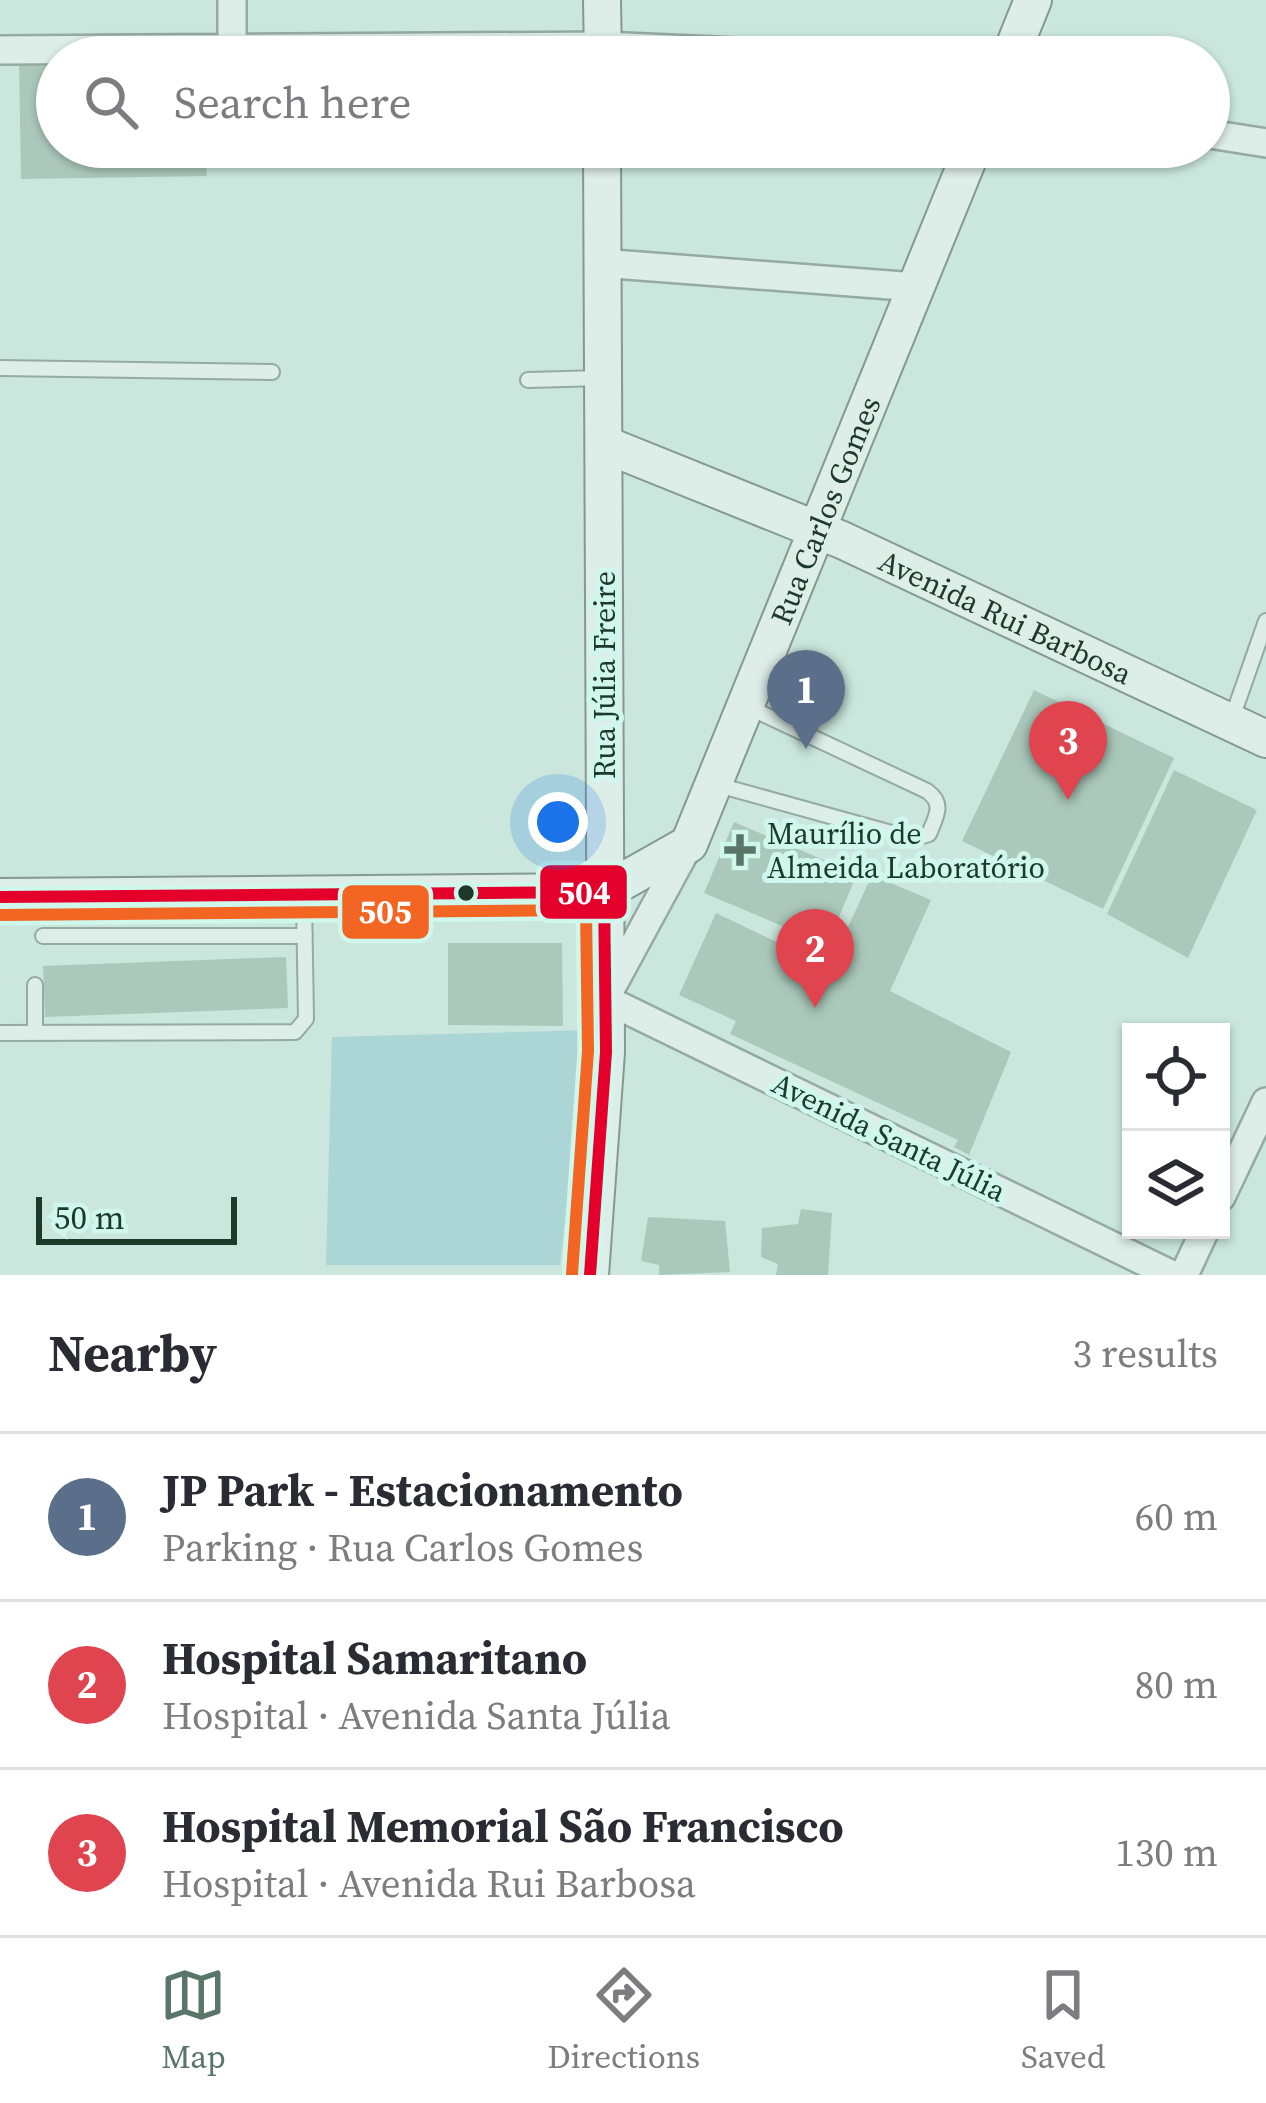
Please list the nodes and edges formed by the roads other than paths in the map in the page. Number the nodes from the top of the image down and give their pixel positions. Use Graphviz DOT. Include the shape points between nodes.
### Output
graph roads {
  1 [pos="232,0"];
  2 [pos="602,0"];
  3 [pos="1034,0"];
  4 [pos="232,36"];
  5 [pos="603,36"];
  6 [pos="1019,36"];
  7 [pos="0,50"];
  8 [pos="36,50"];
  9 [pos="1230,137"];
  10 [pos="1266,143"];
  11 [pos="602,168"];
  12 [pos="964,168"];
  13 [pos="600,262"];
  14 [pos="916,286"];
  15 [pos="0,368"];
  16 [pos="272,372"];
  17 [pos="604,378"];
  18 [pos="528,380"];
  19 [pos="606,445"];
  20 [pos="817,531"];
  21 [pos="1266,621"];
  22 [pos="745,706"];
  23 [pos="1231,723"];
  24 [pos="1266,740"];
  25 [pos="713,783"];
  26 [pos="688,844"];
  27 [pos="604,892"];
  28 [pos="304,895"];
  29 [pos="77,896"];
  30 [pos="0,897"];
  31 [pos="43,936"];
  32 [pos="305,936"];
  33 [pos="78,937"];
  34 [pos="35,985"];
  35 [pos="605,999"];
  36 [pos="0,1033"];
  37 [pos="35,1033"];
  38 [pos="1266,1102"];
  39 [pos="1230,1178"];
  40 [pos="1201,1239"];
  41 [pos="590,1275"];
  42 [pos="1172,1275"];
  43 [pos="1184,1275"];
  1 -- 4 [label="street"];
  2 -- 5 [label="main road"];
  3 -- 6 [label="main road"];
  7 -- 8 [label="street"];
  9 -- 10 [label="street"];
  11 -- 13 [label="main road, Rua Júlia Freire"];
  12 -- 14 [label="main road, Rua Carlos Gomes"];
  13 -- 14 [label="street"];
  13 -- 17 [label="main road, Rua Júlia Freire"];
  14 -- 20 [label="main road, Rua Carlos Gomes"];
  15 -- 16 [label="lane"];
  17 -- 18 [label="lane"];
  17 -- 19 [label="main road, Rua Júlia Freire"];
  19 -- 20 [label="main road, Avenida Rui Barbosa"];
  19 -- 27 [label="main road, Rua Júlia Freire"];
  20 -- 22 [label="main road, Rua Carlos Gomes"];
  20 -- 23 [label="main road, Avenida Rui Barbosa"];
  21 -- 23 [label="lane"];
  22 -- 25 [label="main road, Rua Carlos Gomes"];
  22 -- 25 [label="lane" via="927,791 939,807 929,834 914,839"];
  23 -- 24 [label="main road, Avenida Rui Barbosa"];
  25 -- 26 [label="main road, Rua Carlos Gomes"];
  26 -- 27 [label="main road"];
  26 -- 35 [label="street, Rua Carlos Gomes"];
  27 -- 28 [label="main road"];
  27 -- 35 [label="main road, Rua Júlia Freire"];
  28 -- 29 [label="main road"];
  28 -- 32 [label="lane"];
  29 -- 30 [label="main road"];
  29 -- 33 [label="lane"];
  31 -- 33 [label="lane"];
  32 -- 33 [label="lane"];
  32 -- 37 [label="lane" via="306,1018 296,1032"];
  34 -- 37 [label="lane"];
  35 -- 41 [label="main road, Rua Júlia Freire"];
  35 -- 42 [label="street, Avenida Santa Júlia"];
  36 -- 37 [label="lane"];
  38 -- 39 [label="street"];
  40 -- 43 [label="street"];
}
